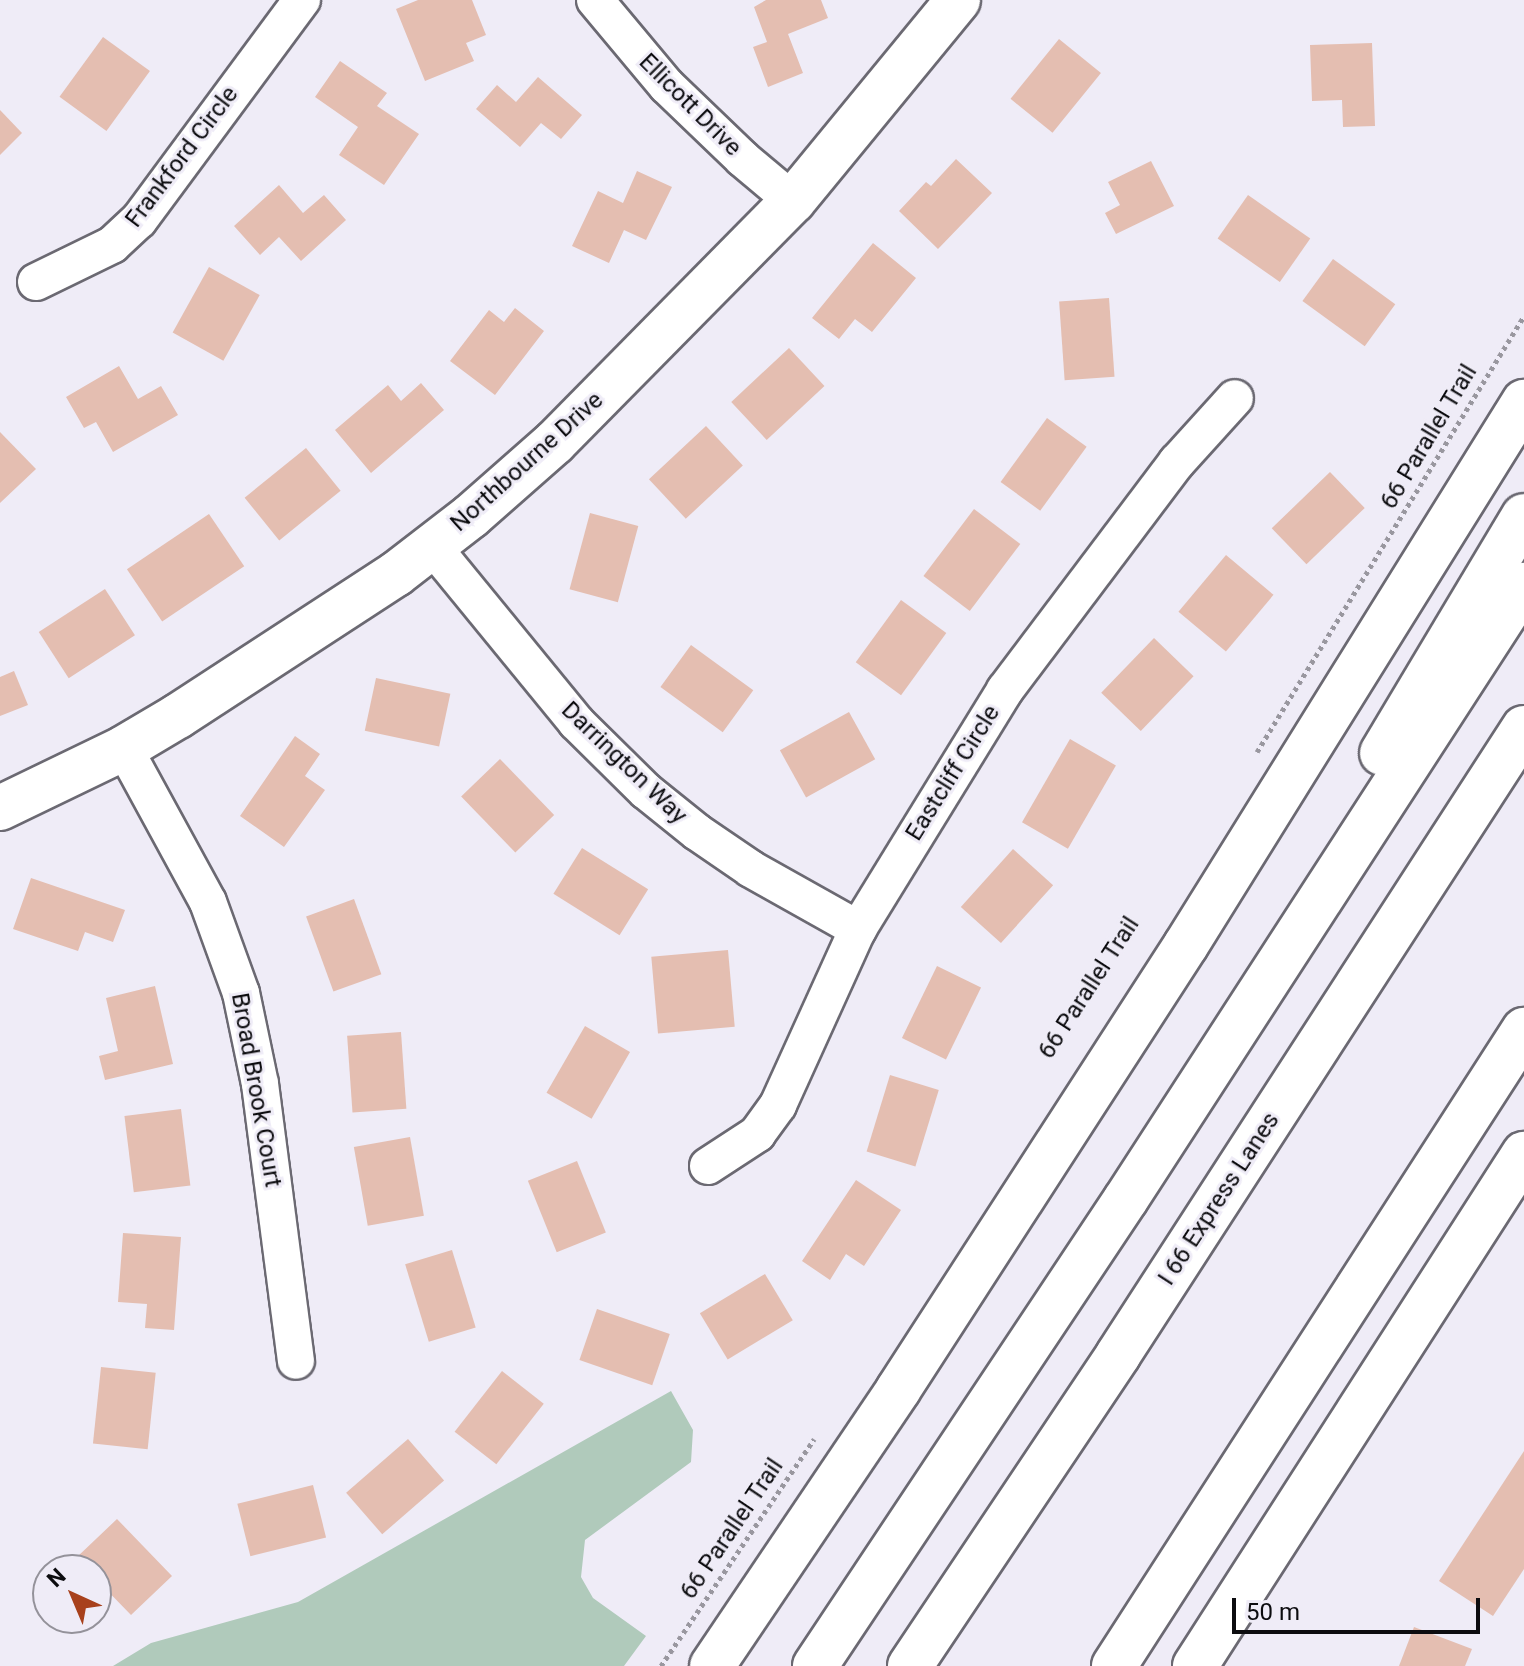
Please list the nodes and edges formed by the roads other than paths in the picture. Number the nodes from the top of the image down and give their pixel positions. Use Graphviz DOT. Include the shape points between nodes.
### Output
graph roads {
  1 [pos="302,0"];
  2 [pos="595,0"];
  3 [pos="958,0"];
  4 [pos="793,201"];
  5 [pos="36,282"];
  6 [pos="1235,398"];
  7 [pos="1524,402"];
  8 [pos="1524,516"];
  9 [pos="433,547"];
  10 [pos="1524,585"];
  11 [pos="1524,728"];
  12 [pos="124,748"];
  13 [pos="0,808"];
  14 [pos="858,929"];
  15 [pos="1524,1030"];
  16 [pos="1524,1154"];
  17 [pos="708,1166"];
  18 [pos="1126,1199"];
  19 [pos="296,1361"];
  20 [pos="712,1666"];
  21 [pos="815,1666"];
  22 [pos="910,1666"];
  23 [pos="1114,1666"];
  24 [pos="1195,1666"];
  1 -- 5 [label="street, Frankford Circle" via="139,220 112,245"];
  2 -- 4 [label="street, Ellicott Drive" via="667,86"];
  3 -- 4 [label="main road, Northbourne Drive"];
  4 -- 9 [label="main road, Northbourne Drive" via="555,442"];
  6 -- 14 [label="street, Eastcliff Circle" via="1177,462 1005,690"];
  7 -- 20 [label="main road" via="1177,959"];
  8 -- 18 [label="main road"];
  9 -- 12 [label="main road, Northbourne Drive"];
  9 -- 14 [label="street, Darrington Way" via="576,722 646,791 751,869"];
  10 -- 18 [label="main road"];
  11 -- 22 [label="main road, I 66 Express Lanes"];
  12 -- 13 [label="main road, Northbourne Drive"];
  12 -- 19 [label="street, Broad Brook Court" via="208,902 241,993 260,1084"];
  14 -- 17 [label="street, Eastcliff Circle" via="778,1105 757,1134"];
  15 -- 23 [label="main road"];
  16 -- 24 [label="main road"];
  18 -- 21 [label="main road"];
}
